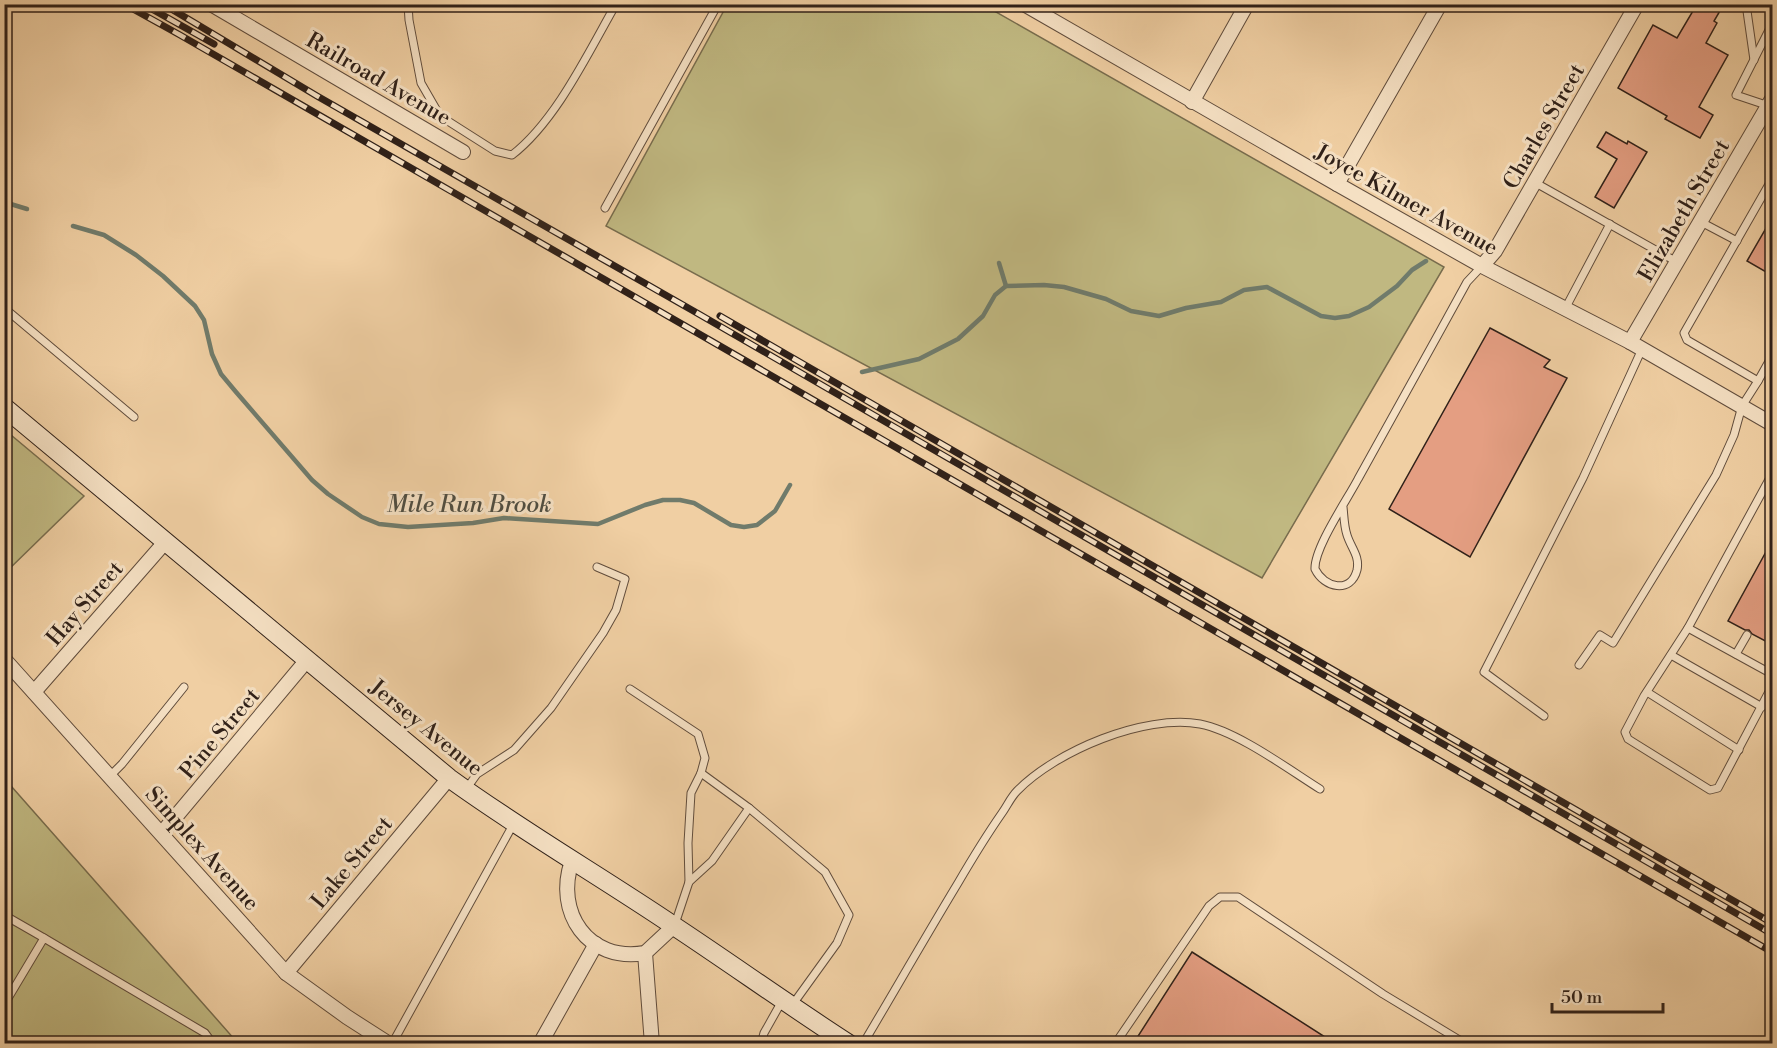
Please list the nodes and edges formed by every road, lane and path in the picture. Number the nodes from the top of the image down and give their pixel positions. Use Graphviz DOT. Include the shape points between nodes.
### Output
graph roads {
  1 [pos="211,4"];
  2 [pos="408,4"];
  3 [pos="616,4"];
  4 [pos="718,4"];
  5 [pos="1024,4"];
  6 [pos="1247,4"];
  7 [pos="1440,4"];
  8 [pos="1637,4"];
  9 [pos="1746,4"];
  10 [pos="1050,11"];
  11 [pos="1773,24"];
  12 [pos="1754,60"];
  13 [pos="1192,102"];
  14 [pos="1771,102"];
  15 [pos="463,152"];
  16 [pos="1773,179"];
  17 [pos="1534,182"];
  18 [pos="1336,184"];
  19 [pos="605,208"];
  20 [pos="1701,222"];
  21 [pos="1610,224"];
  22 [pos="1737,241"];
  23 [pos="1677,262"];
  24 [pos="1482,266"];
  25 [pos="1565,309"];
  26 [pos="4,318"];
  27 [pos="1636,346"];
  28 [pos="1773,356"];
  29 [pos="1758,381"];
  30 [pos="1742,406"];
  31 [pos="4,407"];
  32 [pos="134,417"];
  33 [pos="1773,424"];
  34 [pos="1773,474"];
  35 [pos="1342,507"];
  36 [pos="166,541"];
  37 [pos="597,567"];
  38 [pos="1688,628"];
  39 [pos="1747,635"];
  40 [pos="1736,654"];
  41 [pos="1671,655"];
  42 [pos="4,659"];
  43 [pos="307,660"];
  44 [pos="1579,665"];
  45 [pos="1772,674"];
  46 [pos="1773,686"];
  47 [pos="184,687"];
  48 [pos="630,689"];
  49 [pos="34,692"];
  50 [pos="1647,692"];
  51 [pos="1762,707"];
  52 [pos="1544,716"];
  53 [pos="1739,750"];
  54 [pos="701,773"];
  55 [pos="110,776"];
  56 [pos="449,778"];
  57 [pos="1320,789"];
  58 [pos="466,790"];
  59 [pos="749,808"];
  60 [pos="514,824"];
  61 [pos="162,833"];
  62 [pos="572,861"];
  63 [pos="689,882"];
  64 [pos="4,915"];
  65 [pos="674,926"];
  66 [pos="44,938"];
  67 [pos="596,944"];
  68 [pos="645,953"];
  69 [pos="286,973"];
  70 [pos="787,1004"];
  71 [pos="4,1005"];
  72 [pos="213,1044"];
  73 [pos="391,1044"];
  74 [pos="540,1044"];
  75 [pos="652,1044"];
  76 [pos="760,1044"];
  77 [pos="849,1044"];
  78 [pos="863,1044"];
  79 [pos="1114,1044"];
  80 [pos="1466,1044"];
  1 -- 15 [label="street, Railroad Avenue"];
  2 -- 3 [label="lane" via="421,82 440,116 495,151 512,155 546,122"];
  4 -- 19 [label="lane"];
  5 -- 10 [label="street, Joyce Kilmer Avenue"];
  6 -- 13 [label="street"];
  7 -- 18 [label="street"];
  8 -- 17 [label="street, Charles Street"];
  9 -- 12 [label="lane"];
  10 -- 13 [label="street, Joyce Kilmer Avenue"];
  11 -- 12 [label="lane"];
  12 -- 14 [label="lane" via="1736,95"];
  13 -- 18 [label="street, Joyce Kilmer Avenue"];
  14 -- 20 [label="street, Elizabeth Street"];
  16 -- 22 [label="lane"];
  17 -- 21 [label="lane"];
  17 -- 24 [label="street, Charles Street" via="1495,251"];
  18 -- 24 [label="street, Joyce Kilmer Avenue"];
  20 -- 22 [label="lane"];
  20 -- 23 [label="street, Elizabeth Street"];
  21 -- 23 [label="lane"];
  21 -- 25 [label="lane"];
  22 -- 29 [label="lane" via="1684,333 1687,340"];
  23 -- 27 [label="street, Elizabeth Street"];
  24 -- 25 [label="street, Joyce Kilmer Avenue"];
  24 -- 35 [label="lane" via="1467,282"];
  25 -- 27 [label="street, Joyce Kilmer Avenue"];
  26 -- 32 [label="lane" via="9,312"];
  27 -- 30 [label="street, Joyce Kilmer Avenue"];
  27 -- 52 [label="lane" via="1583,478 1484,672"];
  28 -- 29 [label="lane"];
  29 -- 30 [label="lane"];
  30 -- 33 [label="street, Joyce Kilmer Avenue"];
  30 -- 44 [label="lane" via="1716,474 1613,643 1600,635"];
  31 -- 36 [label="street, Jersey Avenue"];
  34 -- 38 [label="lane"];
  35 -- 35 [label="lane" via="1315,561 1318,577 1331,585 1347,584 1356,572 1357,557"];
  36 -- 43 [label="street, Jersey Avenue"];
  36 -- 49 [label="street, Hay Street"];
  37 -- 58 [label="lane" via="624,579 616,610 603,633 531,732 514,750 477,774"];
  38 -- 40 [label="lane"];
  38 -- 41 [label="lane"];
  39 -- 40 [label="lane"];
  40 -- 45 [label="lane"];
  41 -- 50 [label="lane"];
  41 -- 51 [label="lane"];
  42 -- 49 [label="street, Simplex Avenue"];
  43 -- 56 [label="street, Jersey Avenue"];
  43 -- 61 [label="street, Pine Street"];
  46 -- 51 [label="lane"];
  47 -- 55 [label="lane"];
  48 -- 54 [label="lane" via="698,734 705,758"];
  49 -- 55 [label="street, Simplex Avenue"];
  50 -- 53 [label="lane"];
  50 -- 53 [label="lane" via="1625,732 1628,739 1710,790 1718,788"];
  51 -- 53 [label="lane"];
  54 -- 59 [label="lane"];
  54 -- 63 [label="lane" via="691,793"];
  55 -- 61 [label="street, Simplex Avenue"];
  56 -- 58 [label="street, Jersey Avenue"];
  56 -- 69 [label="street, Lake Street"];
  57 -- 78 [label="lane" via="1261,751 1200,724 1130,730 1097,740 1069,755 1016,792 980,844"];
  58 -- 60 [label="street, Jersey Avenue"];
  59 -- 63 [label="lane" via="712,861"];
  59 -- 70 [label="lane" via="825,872 849,915 837,943"];
  60 -- 62 [label="street, Jersey Avenue"];
  60 -- 73 [label="lane"];
  61 -- 69 [label="street, Simplex Avenue"];
  62 -- 65 [label="street, Jersey Avenue"];
  62 -- 67 [label="street" via="566,891 569,910 579,928"];
  63 -- 65 [label="lane"];
  64 -- 66 [label="lane"];
  65 -- 68 [label="street"];
  65 -- 70 [label="street, Jersey Avenue"];
  66 -- 71 [label="lane"];
  66 -- 72 [label="lane" via="206,1033"];
  67 -- 68 [label="street" via="618,953"];
  67 -- 74 [label="street"];
  68 -- 75 [label="street"];
  69 -- 73 [label="street, Simplex Avenue"];
  70 -- 76 [label="lane"];
  70 -- 77 [label="street, Jersey Avenue"];
  79 -- 80 [label="lane" via="1209,906 1220,897 1238,897"];
}
